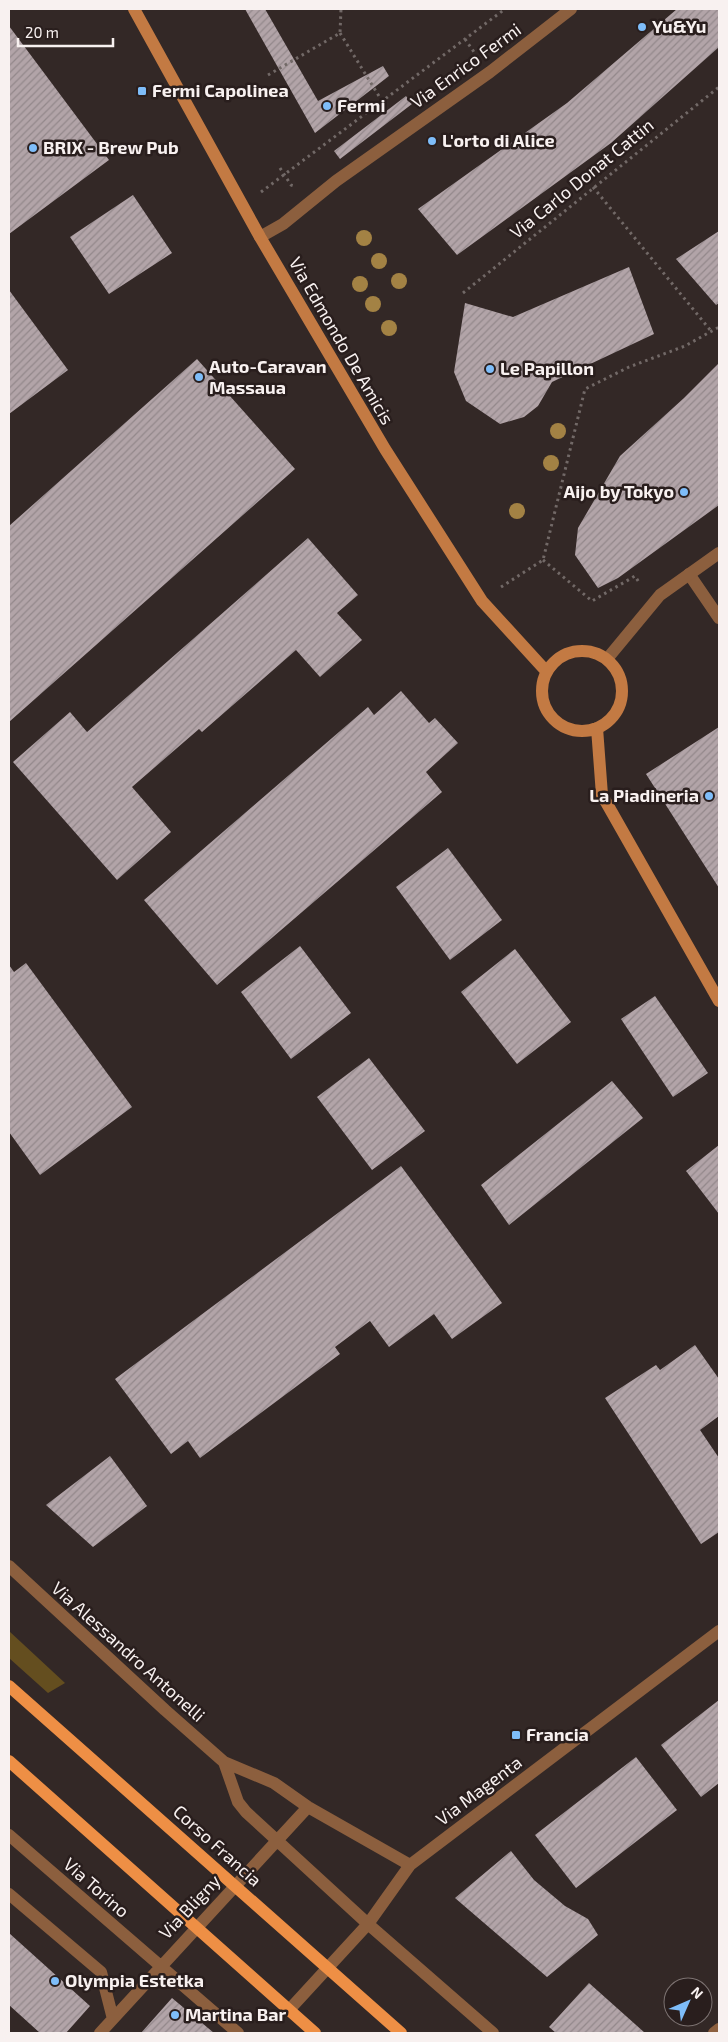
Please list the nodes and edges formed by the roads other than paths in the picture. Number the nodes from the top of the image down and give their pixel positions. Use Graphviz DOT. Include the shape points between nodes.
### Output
graph roads {
  1 [pos="134,9"];
  2 [pos="571,9"];
  3 [pos="260,237"];
  4 [pos="719,553"];
  5 [pos="689,574"];
  6 [pos="719,618"];
  7 [pos="607,659"];
  8 [pos="546,671"];
  9 [pos="597,728"];
  10 [pos="719,1001"];
  11 [pos="9,1566"];
  12 [pos="719,1631"];
  13 [pos="9,1686"];
  14 [pos="9,1761"];
  15 [pos="224,1762"];
  16 [pos="308,1806"];
  17 [pos="9,1835"];
  18 [pos="276,1840"];
  19 [pos="410,1865"];
  20 [pos="234,1885"];
  21 [pos="9,1894"];
  22 [pos="368,1924"];
  23 [pos="196,1927"];
  24 [pos="160,1966"];
  25 [pos="328,1968"];
  26 [pos="289,2010"];
  27 [pos="113,2019"];
  28 [pos="719,2029"];
  29 [pos="100,2033"];
  30 [pos="238,2033"];
  31 [pos="315,2033"];
  32 [pos="401,2033"];
  33 [pos="493,2033"];
  34 [pos="714,2033"];
  1 -- 3 [label="street, Via Edmondo De Amicis"];
  2 -- 3 [label="street, Via Enrico Fermi" via="490,72 336,181 283,224"];
  3 -- 8 [label="street, Via Edmondo De Amicis" via="384,449 482,601"];
  4 -- 5 [label="street"];
  5 -- 6 [label="street"];
  5 -- 7 [label="street" via="660,595"];
  7 -- 8 [label="street" via="585,650 574,651 562,655"];
  7 -- 9 [label="street" via="620,678 622,690 616,713"];
  8 -- 9 [label="street" via="542,681 543,703 556,722 570,729 586,731"];
  9 -- 10 [label="street" via="602,795"];
  11 -- 15 [label="street, Via Alessandro Antonelli"];
  12 -- 19 [label="street, Via Magenta"];
  13 -- 20 [label="main road, Corso Francia"];
  14 -- 23 [label="main road"];
  15 -- 16 [label="street, Via Alessandro Antonelli" via="274,1783"];
  15 -- 18 [label="street, Via Alessandro Antonelli" via="238,1802"];
  16 -- 18 [label="street, Via Bligny"];
  16 -- 19 [label="street, Via Alessandro Antonelli"];
  17 -- 24 [label="street, Via Torino"];
  18 -- 20 [label="street, Via Bligny"];
  18 -- 22 [label="street"];
  19 -- 22 [label="street, Via Magenta"];
  20 -- 23 [label="street, Via Bligny"];
  20 -- 25 [label="main road, Corso Francia"];
  21 -- 27 [label="street" via="101,1972"];
  22 -- 25 [label="street, Via Magenta"];
  22 -- 33 [label="street"];
  23 -- 24 [label="street, Via Bligny"];
  23 -- 26 [label="main road"];
  24 -- 27 [label="street, Via Bligny"];
  24 -- 30 [label="street"];
  25 -- 26 [label="street, Via Magenta"];
  25 -- 32 [label="main road, Corso Francia"];
  26 -- 31 [label="main road"];
  27 -- 29 [label="street, Via Bligny"];
  28 -- 34 [label="street"];
}
